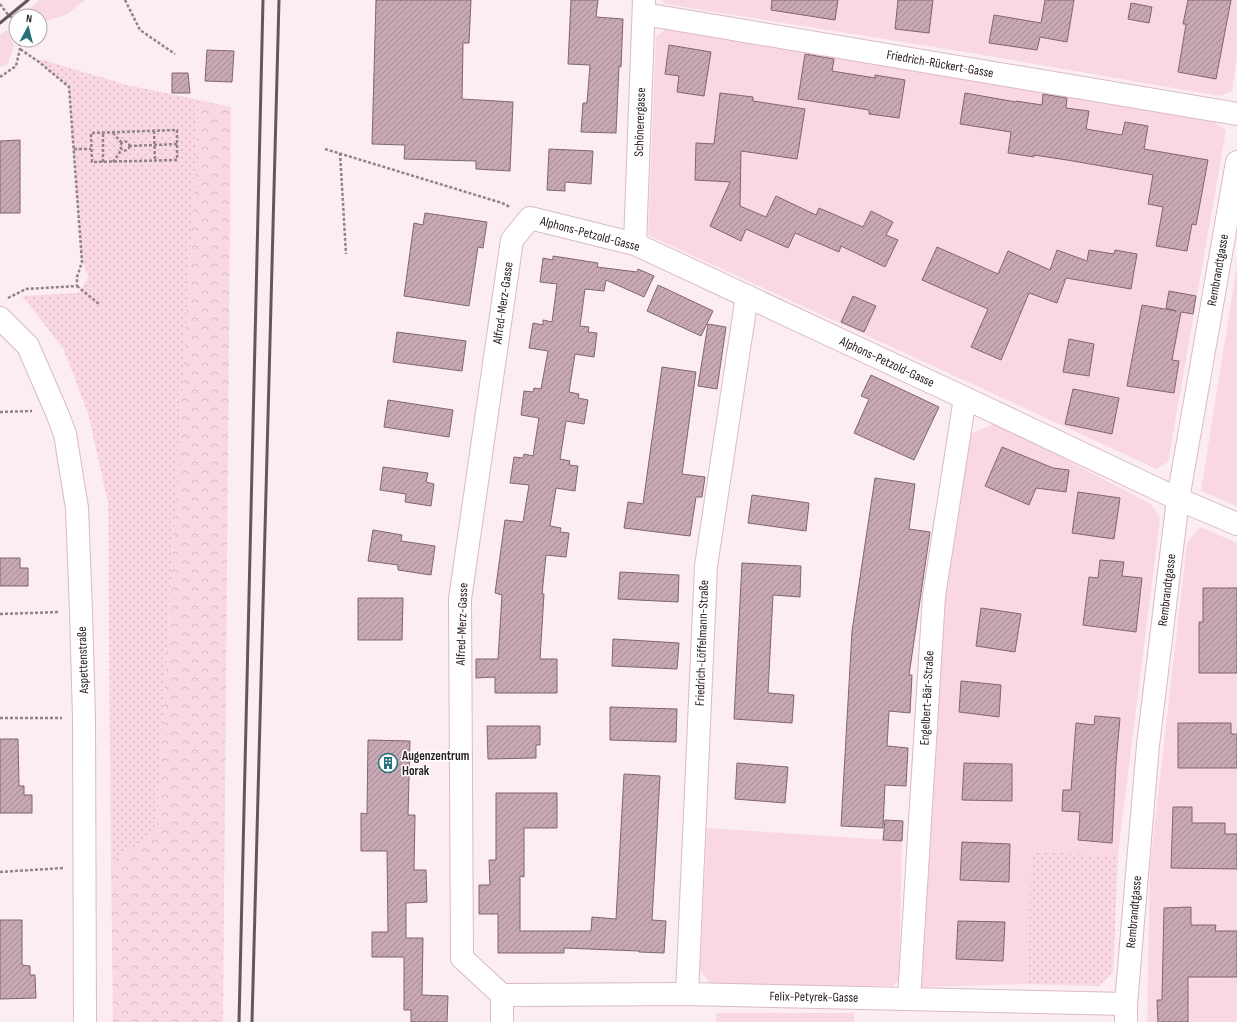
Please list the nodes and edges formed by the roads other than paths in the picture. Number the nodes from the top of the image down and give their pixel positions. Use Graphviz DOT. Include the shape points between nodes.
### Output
graph roads {
  1 [pos="644,7"];
  2 [pos="1237,114"];
  3 [pos="1237,162"];
  4 [pos="530,218"];
  5 [pos="635,244"];
  6 [pos="746,296"];
  7 [pos="3,308"];
  8 [pos="966,398"];
  9 [pos="1178,499"];
  10 [pos="1237,524"];
  11 [pos="687,994"];
  12 [pos="502,995"];
  13 [pos="909,999"];
  14 [pos="1126,1013"];
  15 [pos="85,1022"];
  16 [pos="502,1022"];
  1 -- 2 [label="street, Friedrich-Rückert-Gasse"];
  1 -- 5 [label="street, Schönerergasse"];
  3 -- 9 [label="street, Rembrandtgasse"];
  4 -- 5 [label="street, Alphons-Petzold-Gasse"];
  4 -- 12 [label="street, Alfred-Merz-Gasse" via="512,240 460,599 462,958"];
  5 -- 6 [label="street, Alphons-Petzold-Gasse"];
  6 -- 8 [label="street, Alphons-Petzold-Gasse"];
  6 -- 11 [label="street, Friedrich-Löffelmann-Straße" via="706,566"];
  7 -- 15 [label="street, Aspettenstraße" via="28,346 65,434 77,508 84,717"];
  8 -- 9 [label="street, Alphons-Petzold-Gasse"];
  8 -- 13 [label="street, Engelbert-Bär-Straße" via="934,596"];
  9 -- 10 [label="street, Alphons-Petzold-Gasse"];
  9 -- 14 [label="street, Rembrandtgasse" via="1148,745"];
  11 -- 12 [label="street, Felix-Petyrek-Gasse"];
  11 -- 13 [label="street, Felix-Petyrek-Gasse"];
  12 -- 16 [label="street"];
  13 -- 14 [label="street, Felix-Petyrek-Gasse"];
}
